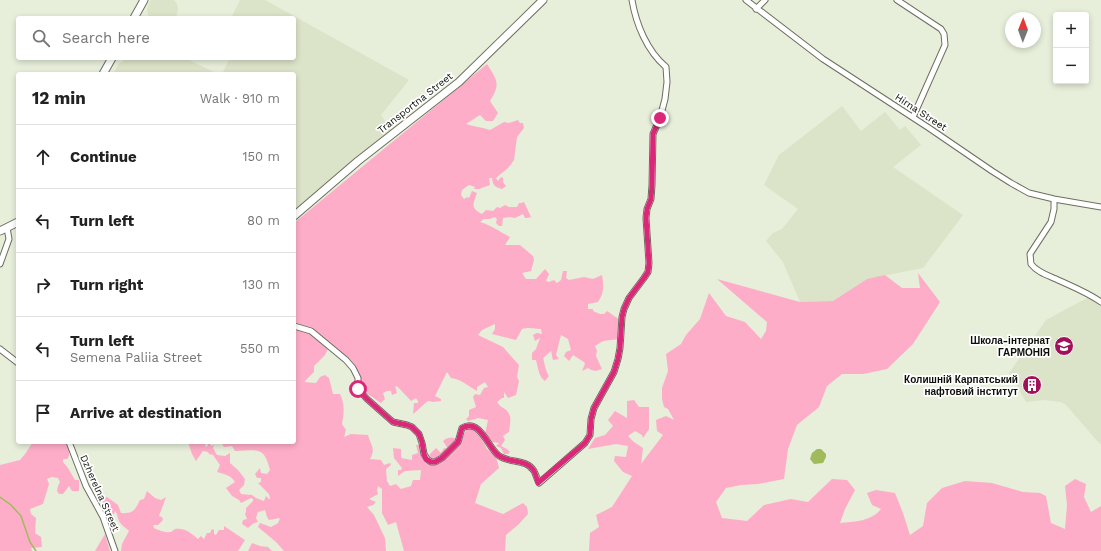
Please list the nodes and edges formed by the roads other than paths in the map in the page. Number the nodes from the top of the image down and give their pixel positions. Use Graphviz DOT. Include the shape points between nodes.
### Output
graph roads {
  1 [pos="144,0"];
  2 [pos="543,0"];
  3 [pos="632,0"];
  4 [pos="746,0"];
  5 [pos="765,0"];
  6 [pos="897,0"];
  7 [pos="756,9"];
  8 [pos="135,16"];
  9 [pos="111,60"];
  10 [pos="104,72"];
  11 [pos="913,117"];
  12 [pos="1054,199"];
  13 [pos="1101,207"];
  14 [pos="296,214"];
  15 [pos="16,223"];
  16 [pos="3,229"];
  17 [pos="0,264"];
  18 [pos="1101,302"];
  19 [pos="296,327"];
  20 [pos="0,349"];
  21 [pos="16,361"];
  22 [pos="70,444"];
  23 [pos="115,551"];
  1 -- 8 [label="street"];
  2 -- 14 [label="street, Transportna Street" via="459,82 358,161"];
  3 -- 19 [label="street" via="634,14 646,40 658,60 666,67 667,82 660,118 653,134 651,199 646,218 649,263 648,272 624,309 618,359 614,372 594,408 590,435 585,443 538,483 534,471 528,465 499,456 481,432 472,425 462,428 458,442 442,458 431,462 426,459 419,434 412,427 393,422 358,389 358,378 346,360 311,331"];
  4 -- 7 [label="street, Hirna Street"];
  5 -- 7 [label="street"];
  6 -- 11 [label="street" via="941,29 944,34 945,45"];
  7 -- 11 [label="street, Hirna Street" via="823,59"];
  9 -- 10 [label="street"];
  11 -- 12 [label="street, Hirna Street" via="1029,193"];
  12 -- 13 [label="street, Hirna Street"];
  12 -- 18 [label="street" via="1051,222 1030,254 1031,264 1039,272"];
  15 -- 16 [label="street"];
  16 -- 17 [label="street" via="9,239"];
  20 -- 21 [label="street"];
  22 -- 23 [label="street, Dzherelna Street"];
}
